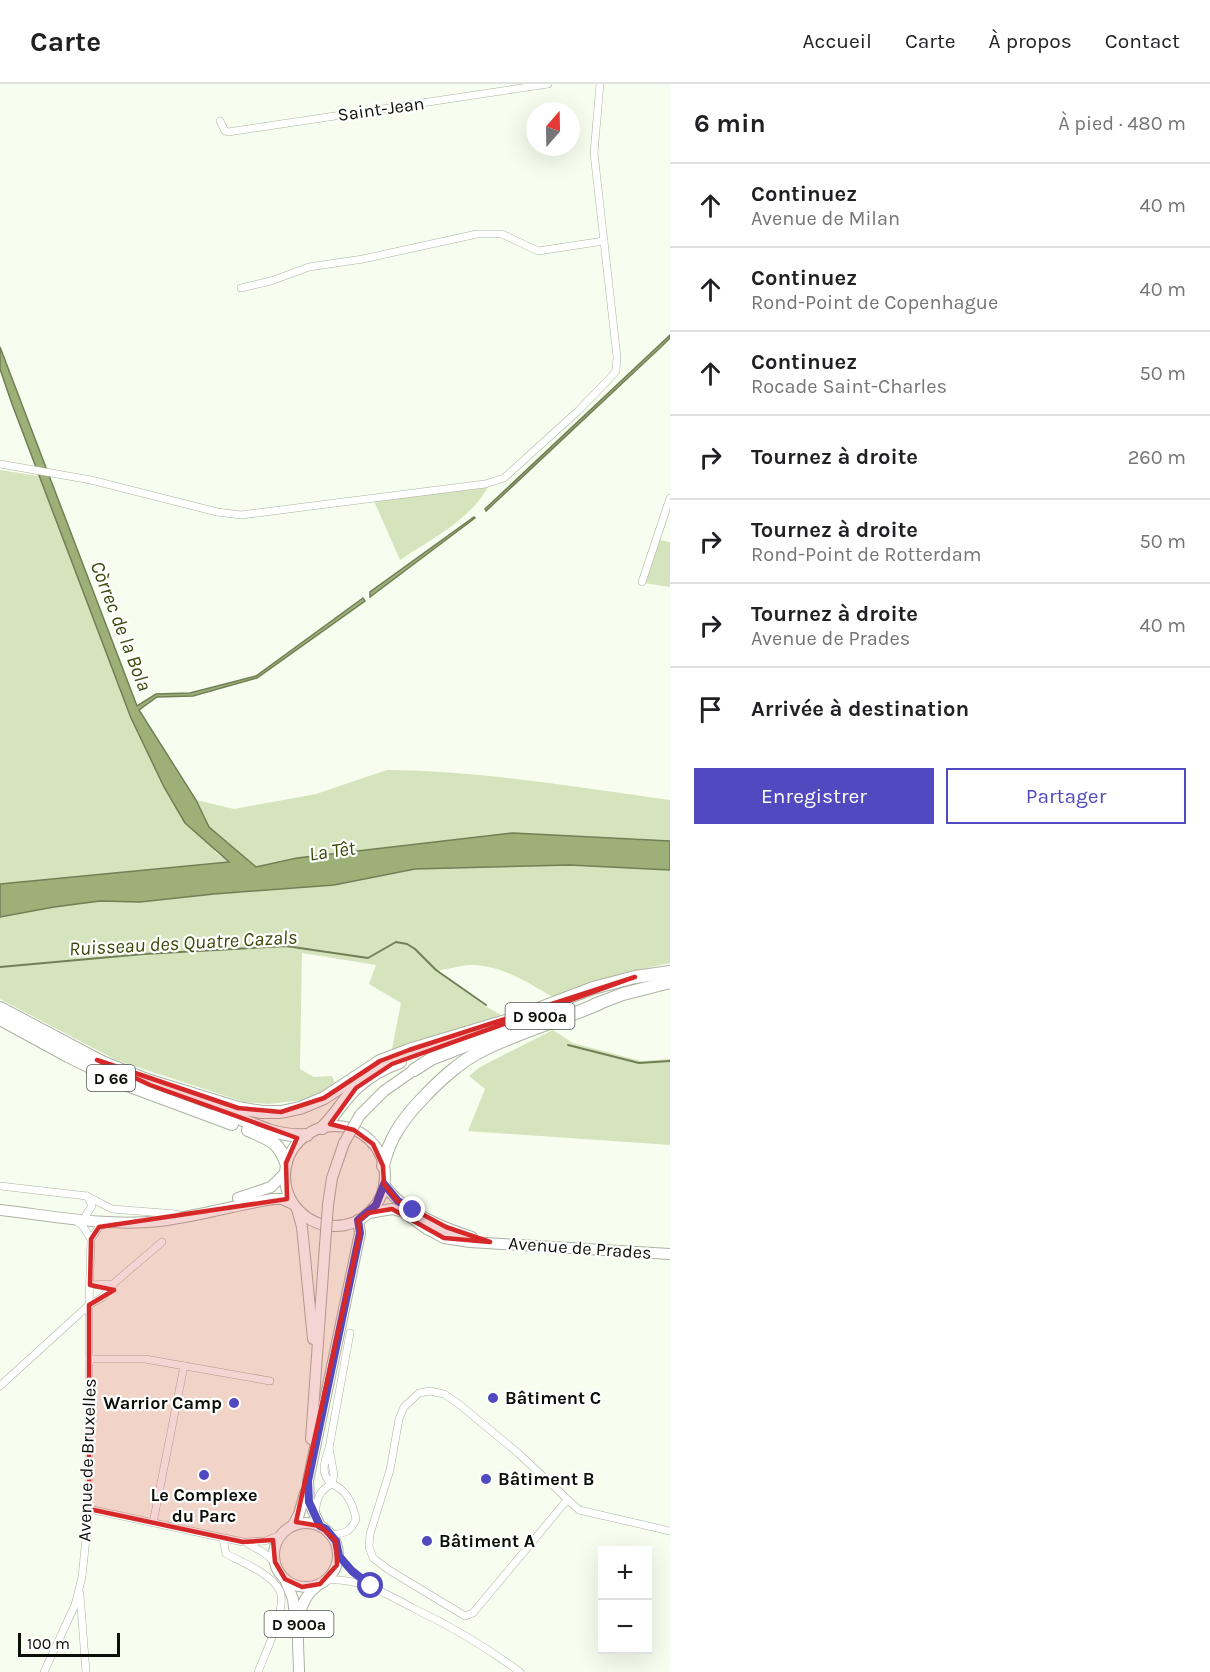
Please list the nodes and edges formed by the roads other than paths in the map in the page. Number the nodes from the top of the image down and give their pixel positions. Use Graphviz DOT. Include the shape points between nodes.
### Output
graph roads {
  1 [pos="548,84"];
  2 [pos="600,84"];
  3 [pos="219,121"];
  4 [pos="604,241"];
  5 [pos="241,288"];
  6 [pos="0,464"];
  7 [pos="670,498"];
  8 [pos="642,582"];
  9 [pos="670,972"];
  10 [pos="635,977"];
  11 [pos="670,982"];
  12 [pos="600,1003"];
  13 [pos="0,1008"];
  14 [pos="0,1019"];
  15 [pos="97,1059"];
  16 [pos="414,1070"];
  17 [pos="229,1118"];
  18 [pos="322,1128"];
  19 [pos="307,1135"];
  20 [pos="384,1166"];
  21 [pos="285,1168"];
  22 [pos="384,1184"];
  23 [pos="0,1186"];
  24 [pos="87,1196"];
  25 [pos="0,1205"];
  26 [pos="295,1206"];
  27 [pos="0,1210"];
  28 [pos="368,1213"];
  29 [pos="176,1214"];
  30 [pos="86,1215"];
  31 [pos="74,1220"];
  32 [pos="358,1220"];
  33 [pos="108,1222"];
  34 [pos="91,1239"];
  35 [pos="162,1242"];
  36 [pos="490,1242"];
  37 [pos="670,1254"];
  38 [pos="113,1284"];
  39 [pos="90,1285"];
  40 [pos="89,1305"];
  41 [pos="350,1333"];
  42 [pos="89,1359"];
  43 [pos="184,1366"];
  44 [pos="270,1382"];
  45 [pos="315,1384"];
  46 [pos="0,1386"];
  47 [pos="308,1481"];
  48 [pos="332,1484"];
  49 [pos="567,1500"];
  50 [pos="88,1509"];
  51 [pos="317,1520"];
  52 [pos="153,1523"];
  53 [pos="293,1525"];
  54 [pos="670,1531"];
  55 [pos="281,1535"];
  56 [pos="332,1535"];
  57 [pos="223,1538"];
  58 [pos="243,1542"];
  59 [pos="339,1556"];
  60 [pos="275,1562"];
  61 [pos="285,1579"];
  62 [pos="323,1582"];
  63 [pos="371,1586"];
  64 [pos="80,1590"];
  65 [pos="44,1672"];
  66 [pos="87,1672"];
  67 [pos="258,1672"];
  68 [pos="297,1672"];
  69 [pos="520,1672"];
  1 -- 3 [label="street, Saint-Jean" via="228,132"];
  2 -- 4 [label="street" via="594,153"];
  4 -- 5 [label="street" via="538,251 502,234 477,234 309,267"];
  4 -- 6 [label="street" via="616,371 504,478 485,484 241,515"];
  7 -- 8 [label="street"];
  9 -- 10 [label="highway"];
  9 -- 16 [label="highway, D 900a" via="570,1005 431,1059"];
  10 -- 15 [label="highway" via="380,1061 324,1098 281,1112 238,1108 147,1080"];
  10 -- 18 [label="highway" via="392,1064 356,1088"];
  11 -- 12 [label="highway, D 900a"];
  12 -- 16 [label="highway, D 900a"];
  12 -- 20 [label="highway" via="484,1049 459,1065 439,1081 397,1129"];
  13 -- 15 [label="highway, D 66"];
  14 -- 17 [label="highway, D 66" via="127,1085"];
  15 -- 17 [label="highway, D 66"];
  16 -- 45 [label="main road, D 900a, bridge" via="384,1091 360,1115 344,1143 332,1178"];
  17 -- 19 [label="highway, D 66" via="277,1133"];
  17 -- 21 [label="highway, D 66" via="276,1143 282,1150"];
  18 -- 19 [label="main road"];
  18 -- 20 [label="main road" via="338,1126 361,1134 373,1144"];
  19 -- 21 [label="main road" via="291,1151"];
  20 -- 22 [label="main road"];
  21 -- 26 [label="main road" via="286,1189"];
  21 -- 29 [label="main road" via="271,1187 257,1193"];
  22 -- 28 [label="main road" via="376,1205"];
  22 -- 36 [label="main road, Avenue de Prades" via="398,1201 413,1210 470,1237"];
  23 -- 24 [label="street"];
  24 -- 29 [label="street" via="112,1209"];
  24 -- 30 [label="street" via="92,1206"];
  25 -- 30 [label="main road"];
  26 -- 32 [label="main road" via="321,1224 340,1225"];
  26 -- 33 [label="main road" via="273,1199 160,1221"];
  26 -- 45 [label="main road" via="302,1227"];
  27 -- 31 [label="main road"];
  28 -- 32 [label="main road"];
  28 -- 36 [label="main road, Avenue de Prades" via="392,1209 444,1238"];
  29 -- 30 [label="main road"];
  31 -- 33 [label="main road"];
  31 -- 34 [label="street"];
  32 -- 47 [label="main road" via="360,1233"];
  33 -- 34 [label="street"];
  34 -- 39 [label="street, Avenue de Bruxelles"];
  35 -- 38 [label="street"];
  36 -- 37 [label="main road, Avenue de Prades"];
  38 -- 39 [label="street"];
  38 -- 40 [label="street"];
  39 -- 40 [label="street, Avenue de Bruxelles"];
  40 -- 42 [label="street, Avenue de Bruxelles"];
  40 -- 46 [label="street"];
  41 -- 48 [label="street" via="329,1448"];
  42 -- 43 [label="street" via="145,1359"];
  42 -- 50 [label="street, Avenue de Bruxelles"];
  43 -- 44 [label="street"];
  43 -- 52 [label="street"];
  45 -- 47 [label="main road, D 900a"];
  47 -- 51 [label="main road, D 900a" via="309,1502"];
  47 -- 53 [label="main road, D 900a"];
  48 -- 51 [label="street" via="320,1492"];
  48 -- 56 [label="street" via="346,1494 356,1518 345,1533"];
  49 -- 49 [label="street" via="460,1405 444,1394 419,1393 404,1407 399,1419 369,1547 373,1558 389,1570 465,1616 473,1614"];
  49 -- 54 [label="street" via="579,1510"];
  50 -- 52 [label="street"];
  50 -- 64 [label="street, Avenue de Bruxelles"];
  51 -- 53 [label="main road"];
  51 -- 56 [label="main road"];
  52 -- 57 [label="street"];
  53 -- 55 [label="main road"];
  55 -- 58 [label="street" via="265,1541"];
  55 -- 60 [label="main road" via="276,1543"];
  56 -- 59 [label="main road"];
  57 -- 58 [label="street"];
  57 -- 67 [label="street" via="226,1554 257,1570 280,1591 281,1609"];
  58 -- 60 [label="street"];
  59 -- 62 [label="main road" via="333,1573"];
  59 -- 63 [label="street"];
  60 -- 61 [label="main road"];
  61 -- 62 [label="main road" via="302,1587"];
  61 -- 68 [label="main road, D 900a" via="295,1608"];
  62 -- 63 [label="street" via="352,1581"];
  62 -- 68 [label="main road, D 900a" via="309,1592 300,1608"];
  63 -- 69 [label="street" via="456,1629"];
  64 -- 65 [label="street, Avenue de Bruxelles"];
  64 -- 66 [label="street"];
}
